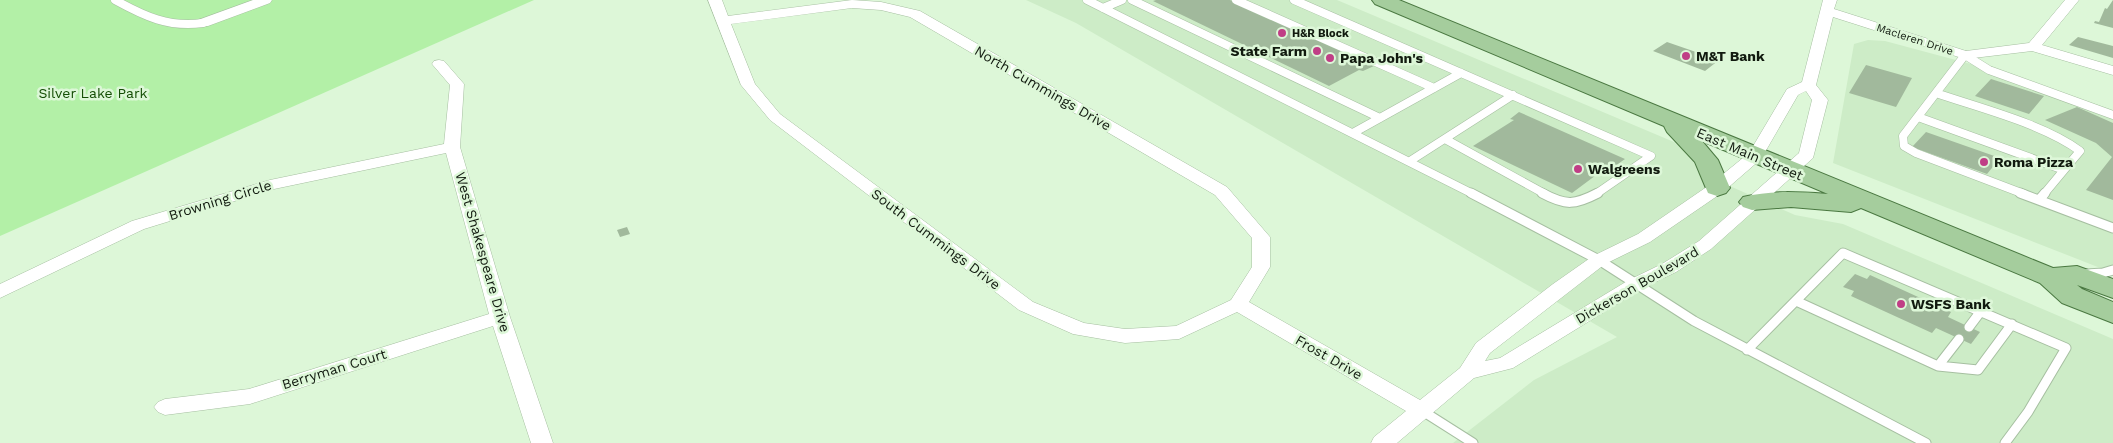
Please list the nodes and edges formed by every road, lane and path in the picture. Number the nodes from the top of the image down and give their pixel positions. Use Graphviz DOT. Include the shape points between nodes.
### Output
graph roads {
  1 [pos="115,0"];
  2 [pos="266,0"];
  3 [pos="715,0"];
  4 [pos="1087,0"];
  5 [pos="1122,0"];
  6 [pos="1132,0"];
  7 [pos="1236,0"];
  8 [pos="1294,0"];
  9 [pos="1382,0"];
  10 [pos="2072,0"];
  11 [pos="1829,5"];
  12 [pos="1103,8"];
  13 [pos="723,21"];
  14 [pos="203,23"];
  15 [pos="2033,47"];
  16 [pos="1965,56"];
  17 [pos="439,64"];
  18 [pos="2113,71"];
  19 [pos="1461,73"];
  20 [pos="1809,85"];
  21 [pos="1434,88"];
  22 [pos="1936,93"];
  23 [pos="1513,95"];
  24 [pos="2113,116"];
  25 [pos="1918,117"];
  26 [pos="1380,118"];
  27 [pos="1668,120"];
  28 [pos="1353,133"];
  29 [pos="1445,139"];
  30 [pos="452,147"];
  31 [pos="1756,156"];
  32 [pos="1410,161"];
  33 [pos="2064,170"];
  34 [pos="1790,171"];
  35 [pos="1717,188"];
  36 [pos="2039,200"];
  37 [pos="1752,202"];
  38 [pos="1880,208"];
  39 [pos="2113,228"];
  40 [pos="1599,260"];
  41 [pos="2113,270"];
  42 [pos="2063,276"];
  43 [pos="1636,284"];
  44 [pos="2113,289"];
  45 [pos="0,292"];
  46 [pos="1796,301"];
  47 [pos="1238,304"];
  48 [pos="1981,311"];
  49 [pos="2113,313"];
  50 [pos="500,317"];
  51 [pos="2012,324"];
  52 [pos="1969,326"];
  53 [pos="1959,339"];
  54 [pos="1747,350"];
  55 [pos="1938,366"];
  56 [pos="1467,374"];
  57 [pos="165,407"];
  58 [pos="1421,410"];
  59 [pos="542,443"];
  60 [pos="1382,443"];
  61 [pos="1473,443"];
  62 [pos="1926,443"];
  63 [pos="2005,443"];
  1 -- 14 [label="lane" via="161,22 188,26"];
  2 -- 14 [label="street"];
  3 -- 13 [label="street, South Cummings Drive"];
  4 -- 12 [label="lane"];
  5 -- 12 [label="lane"];
  6 -- 26 [label="lane"];
  7 -- 21 [label="lane"];
  8 -- 19 [label="lane"];
  9 -- 27 [label="main road, East Main Street"];
  10 -- 15 [label="street"];
  11 -- 16 [label="street, Macleren Drive"];
  11 -- 20 [label="street"];
  12 -- 28 [label="lane"];
  13 -- 47 [label="street, South Cummings Drive" via="748,84 775,117 1026,306 1080,329 1125,336 1179,332"];
  13 -- 47 [label="street, North Cummings Drive" via="852,4 881,6 915,14 1221,191 1261,237 1261,267"];
  15 -- 16 [label="street, Macleren Drive"];
  15 -- 18 [label="street"];
  16 -- 22 [label="lane"];
  16 -- 24 [label="lane" via="1989,70"];
  17 -- 30 [label="street, West Shakespeare Drive" via="457,84"];
  19 -- 21 [label="lane"];
  19 -- 23 [label="lane"];
  20 -- 31 [label="street" via="1792,92"];
  20 -- 34 [label="street, Dickerson Boulevard" via="1820,100 1807,155"];
  21 -- 26 [label="lane"];
  22 -- 25 [label="lane"];
  22 -- 33 [label="lane" via="2068,142 2080,151"];
  23 -- 29 [label="lane"];
  23 -- 29 [label="lane" via="1651,156 1601,191 1580,202 1568,204"];
  25 -- 33 [label="lane"];
  25 -- 36 [label="lane" via="1903,136 1904,146 1916,154"];
  26 -- 28 [label="lane"];
  27 -- 31 [label="main road, East Main Street"];
  27 -- 35 [label="main road" via="1706,160"];
  28 -- 32 [label="lane"];
  29 -- 32 [label="lane"];
  30 -- 45 [label="street, Browning Circle" via="270,184 138,225"];
  30 -- 50 [label="street, West Shakespeare Drive"];
  31 -- 34 [label="main road, East Main Street"];
  31 -- 35 [label="street, Dickerson Boulevard"];
  32 -- 40 [label="lane"];
  33 -- 36 [label="lane"];
  34 -- 37 [label="street, Dickerson Boulevard"];
  34 -- 38 [label="main road, East Main Street"];
  35 -- 40 [label="street, Dickerson Boulevard" via="1644,238"];
  36 -- 39 [label="lane"];
  37 -- 38 [label="main road" via="1800,200"];
  37 -- 43 [label="street, Dickerson Boulevard" via="1705,246"];
  38 -- 42 [label="main road, East Main Street"];
  40 -- 43 [label="lane"];
  40 -- 56 [label="street, Dickerson Boulevard" via="1483,348"];
  41 -- 42 [label="lane"];
  42 -- 44 [label="main road"];
  42 -- 49 [label="main road, East Main Street" via="2072,296"];
  43 -- 54 [label="lane"];
  43 -- 56 [label="street, Dickerson Boulevard" via="1506,363"];
  46 -- 48 [label="lane" via="1842,253"];
  46 -- 54 [label="lane"];
  46 -- 55 [label="lane"];
  47 -- 58 [label="street, Frost Drive"];
  48 -- 51 [label="lane"];
  48 -- 52 [label="lane"];
  50 -- 57 [label="street, Berryman Court" via="250,396"];
  50 -- 59 [label="street, West Shakespeare Drive"];
  51 -- 55 [label="lane" via="1978,370"];
  51 -- 63 [label="lane" via="2066,348 2028,412"];
  53 -- 55 [label="lane"];
  54 -- 62 [label="lane"];
  56 -- 58 [label="street, Dickerson Boulevard"];
  58 -- 60 [label="street, Dickerson Boulevard"];
  58 -- 61 [label="lane"];
}
